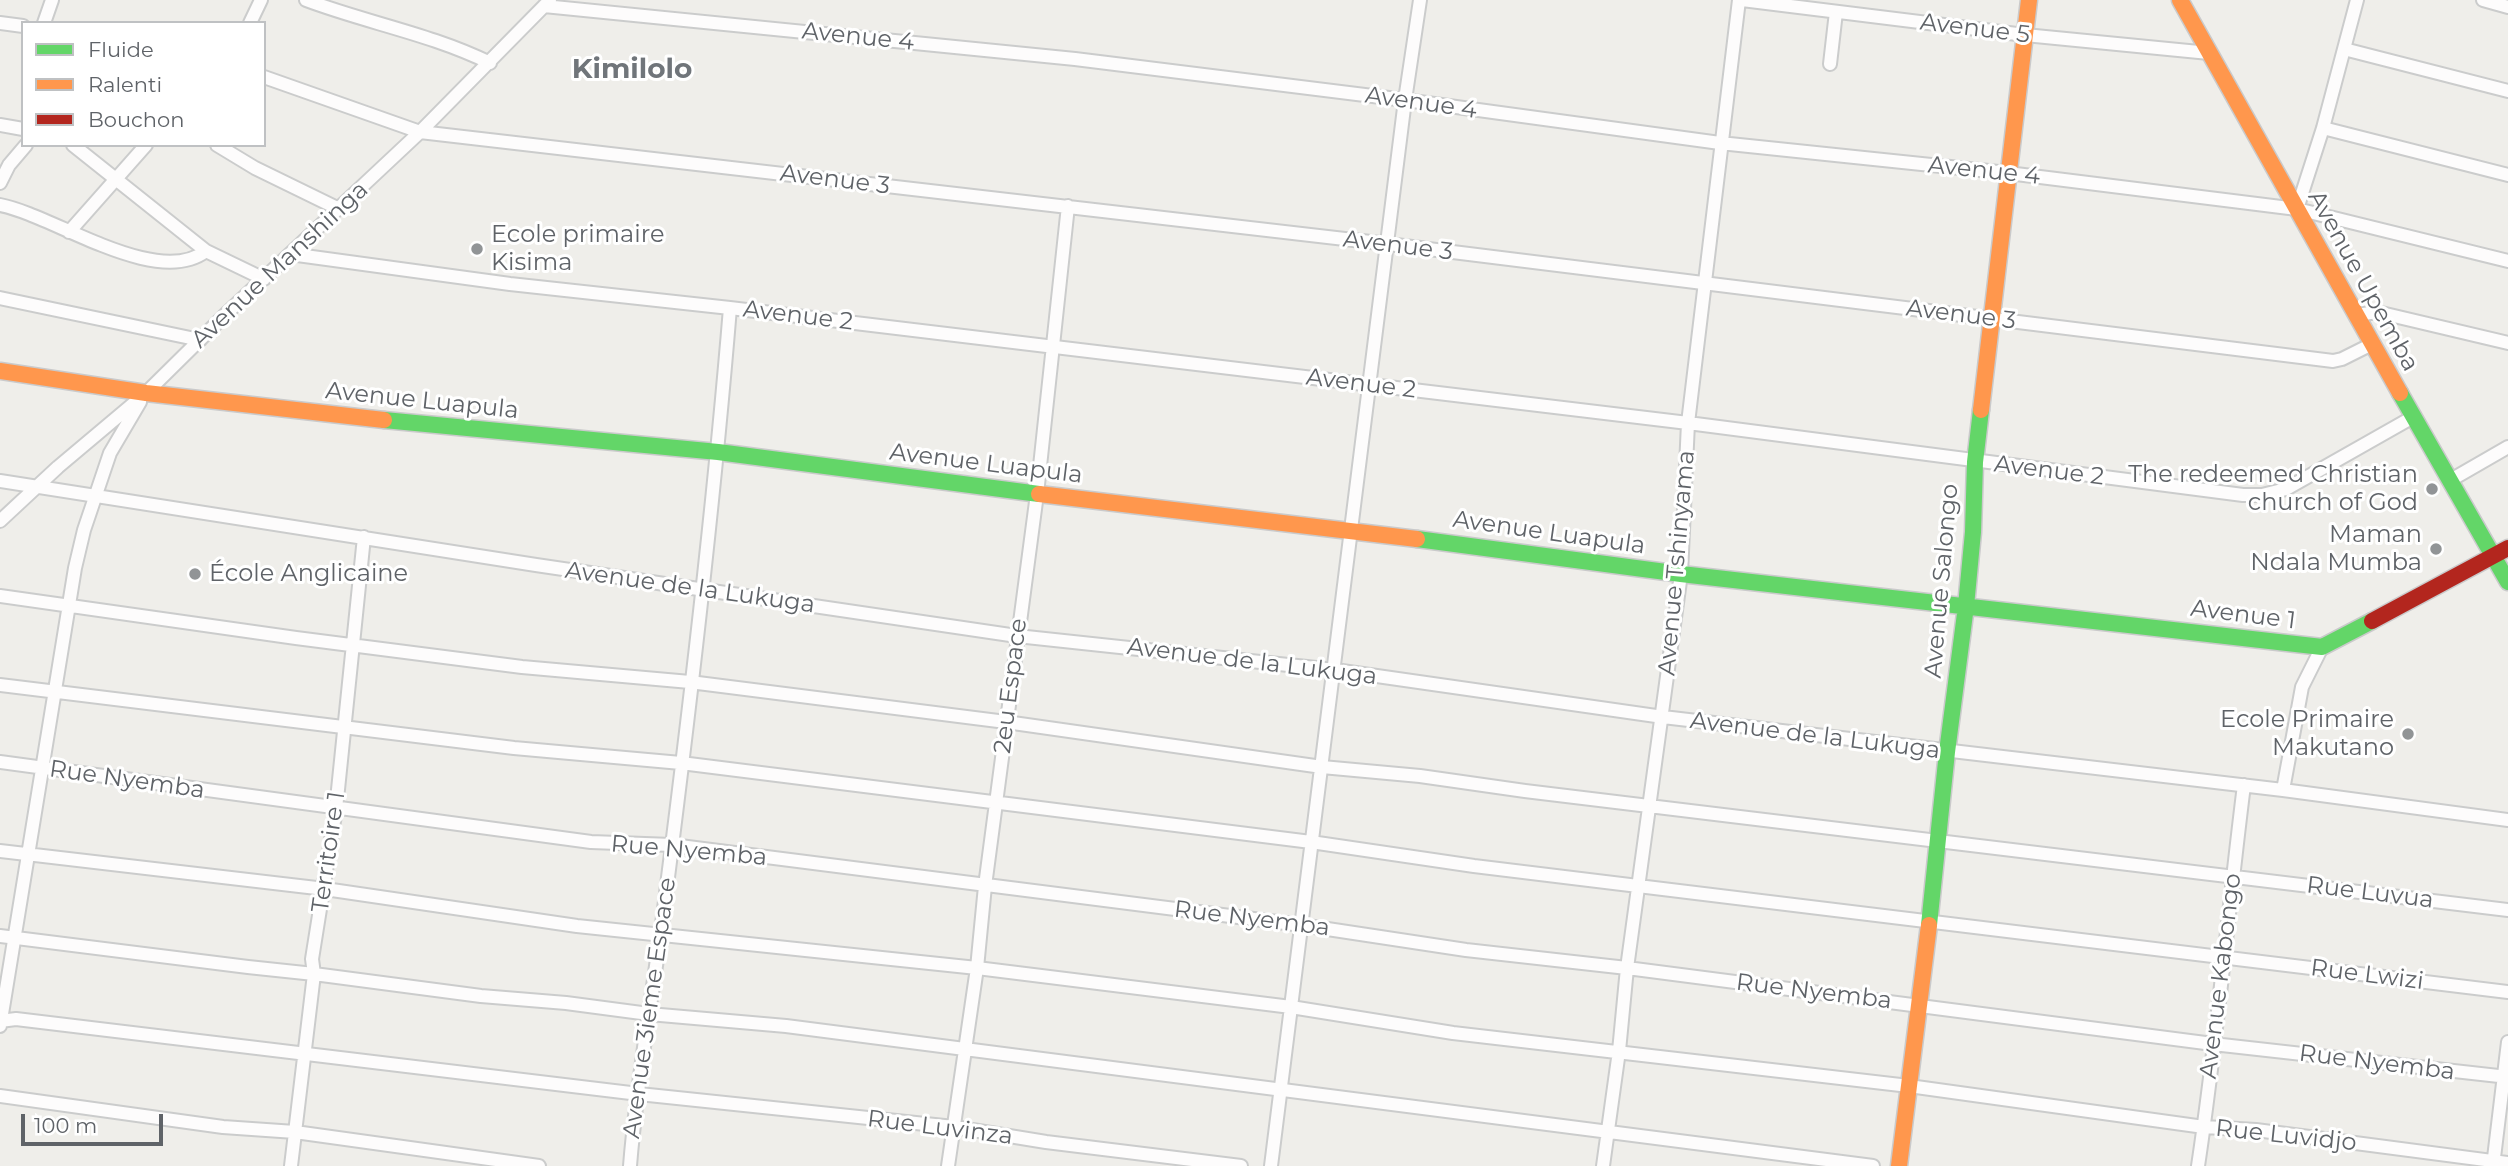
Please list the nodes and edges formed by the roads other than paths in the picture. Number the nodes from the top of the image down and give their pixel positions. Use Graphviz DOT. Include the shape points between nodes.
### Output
graph roads {
  1 [pos="52,0"];
  2 [pos="261,0"];
  3 [pos="306,0"];
  4 [pos="1420,0"];
  5 [pos="1741,0"];
  6 [pos="2029,0"];
  7 [pos="2180,0"];
  8 [pos="2357,0"];
  9 [pos="2483,0"];
  10 [pos="547,3"];
  11 [pos="2508,6"];
  12 [pos="1836,12"];
  13 [pos="45,21"];
  14 [pos="251,21"];
  15 [pos="0,23"];
  16 [pos="21,26"];
  17 [pos="2025,34"];
  18 [pos="2344,49"];
  19 [pos="2209,53"];
  20 [pos="490,63"];
  21 [pos="1830,64"];
  22 [pos="266,77"];
  23 [pos="2508,91"];
  24 [pos="1405,100"];
  25 [pos="0,125"];
  26 [pos="2323,128"];
  27 [pos="21,129"];
  28 [pos="420,132"];
  29 [pos="1720,143"];
  30 [pos="24,147"];
  31 [pos="75,147"];
  32 [pos="144,147"];
  33 [pos="220,147"];
  34 [pos="2008,173"];
  35 [pos="2508,175"];
  36 [pos="114,180"];
  37 [pos="0,183"];
  38 [pos="0,205"];
  39 [pos="1068,206"];
  40 [pos="339,209"];
  41 [pos="2297,209"];
  42 [pos="69,232"];
  43 [pos="1388,244"];
  44 [pos="206,251"];
  45 [pos="290,254"];
  46 [pos="2508,261"];
  47 [pos="264,279"];
  48 [pos="1704,284"];
  49 [pos="0,298"];
  50 [pos="730,308"];
  51 [pos="2357,315"];
  52 [pos="1992,319"];
  53 [pos="200,340"];
  54 [pos="2508,343"];
  55 [pos="2372,344"];
  56 [pos="1054,347"];
  57 [pos="0,371"];
  58 [pos="1371,385"];
  59 [pos="146,393"];
  60 [pos="2413,417"];
  61 [pos="1688,424"];
  62 [pos="2508,447"];
  63 [pos="718,452"];
  64 [pos="1975,462"];
  65 [pos="0,481"];
  66 [pos="2449,481"];
  67 [pos="37,486"];
  68 [pos="97,494"];
  69 [pos="1037,494"];
  70 [pos="0,521"];
  71 [pos="1351,530"];
  72 [pos="364,537"];
  73 [pos="2501,552"];
  74 [pos="1681,574"];
  75 [pos="2508,582"];
  76 [pos="703,590"];
  77 [pos="0,596"];
  78 [pos="68,605"];
  79 [pos="1966,606"];
  80 [pos="1017,636"];
  81 [pos="352,645"];
  82 [pos="2322,647"];
  83 [pos="1335,670"];
  84 [pos="690,681"];
  85 [pos="0,685"];
  86 [pos="55,691"];
  87 [pos="1663,717"];
  88 [pos="1006,722"];
  89 [pos="345,727"];
  90 [pos="1947,752"];
  91 [pos="0,762"];
  92 [pos="681,763"];
  93 [pos="1322,767"];
  94 [pos="41,768"];
  95 [pos="2244,785"];
  96 [pos="2283,790"];
  97 [pos="996,803"];
  98 [pos="1650,804"];
  99 [pos="337,809"];
  100 [pos="2508,820"];
  101 [pos="1939,841"];
  102 [pos="1311,842"];
  103 [pos="672,845"];
  104 [pos="0,851"];
  105 [pos="29,855"];
  106 [pos="2232,876"];
  107 [pos="1638,884"];
  108 [pos="985,886"];
  109 [pos="325,889"];
  110 [pos="2508,910"];
  111 [pos="1927,922"];
  112 [pos="1301,925"];
  113 [pos="661,934"];
  114 [pos="0,936"];
  115 [pos="15,937"];
  116 [pos="2226,959"];
  117 [pos="976,968"];
  118 [pos="1627,968"];
  119 [pos="314,974"];
  120 [pos="2508,992"];
  121 [pos="1919,1005"];
  122 [pos="1291,1007"];
  123 [pos="649,1014"];
  124 [pos="0,1023"];
  125 [pos="2508,1042"];
  126 [pos="2213,1044"];
  127 [pos="965,1049"];
  128 [pos="1619,1051"];
  129 [pos="305,1054"];
  130 [pos="2506,1078"];
  131 [pos="1909,1086"];
  132 [pos="1281,1088"];
  133 [pos="639,1094"];
  134 [pos="0,1096"];
  135 [pos="954,1127"];
  136 [pos="2204,1127"];
  137 [pos="296,1132"];
  138 [pos="1608,1133"];
  139 [pos="2508,1163"];
  140 [pos="2493,1164"];
  141 [pos="291,1166"];
  142 [pos="540,1166"];
  143 [pos="630,1166"];
  144 [pos="948,1166"];
  145 [pos="1241,1166"];
  146 [pos="1271,1166"];
  147 [pos="1603,1166"];
  148 [pos="1873,1166"];
  149 [pos="1899,1166"];
  150 [pos="2198,1166"];
  1 -- 13 [label="street"];
  2 -- 14 [label="street"];
  3 -- 20 [label="street" via="441,41"];
  4 -- 24 [label="street"];
  5 -- 12 [label="street, Avenue 5"];
  5 -- 29 [label="street, Avenue Tshinyama"];
  6 -- 17 [label="street, Avenue Salongo"];
  7 -- 19 [label="street, Avenue Upemba"];
  8 -- 18 [label="street"];
  9 -- 11 [label="street"];
  10 -- 20 [label="street, Avenue Manshinga"];
  10 -- 24 [label="street, Avenue 4" via="1075,59"];
  12 -- 17 [label="street, Avenue 5"];
  12 -- 21 [label="street"];
  15 -- 16 [label="street"];
  17 -- 19 [label="street, Avenue 5"];
  17 -- 34 [label="street, Avenue Salongo"];
  18 -- 23 [label="street"];
  18 -- 26 [label="street"];
  19 -- 41 [label="street, Avenue Upemba"];
  20 -- 28 [label="street, Avenue Manshinga"];
  22 -- 28 [label="street, Avenue 3"];
  24 -- 29 [label="street, Avenue 4"];
  24 -- 43 [label="street"];
  25 -- 27 [label="street"];
  26 -- 35 [label="street"];
  26 -- 41 [label="street"];
  28 -- 39 [label="street, Avenue 3"];
  28 -- 40 [label="street, Avenue Manshinga"];
  29 -- 34 [label="street, Avenue 4"];
  29 -- 48 [label="street, Avenue Tshinyama"];
  30 -- 37 [label="street"];
  31 -- 36 [label="street"];
  32 -- 36 [label="street"];
  33 -- 40 [label="street"];
  34 -- 41 [label="street, Avenue 4"];
  34 -- 52 [label="street, Avenue Salongo"];
  36 -- 42 [label="street"];
  36 -- 44 [label="street"];
  38 -- 42 [label="street"];
  39 -- 43 [label="street, Avenue 3"];
  39 -- 56 [label="street, 2eu Espace"];
  40 -- 45 [label="street, Avenue Manshinga"];
  41 -- 46 [label="street, Avenue 4"];
  41 -- 51 [label="street, Avenue Upemba"];
  42 -- 44 [label="street" via="159,260 196,259"];
  43 -- 48 [label="street, Avenue 3"];
  43 -- 58 [label="street"];
  44 -- 47 [label="street"];
  45 -- 47 [label="street, Avenue Manshinga"];
  45 -- 50 [label="street, Avenue 2"];
  47 -- 53 [label="street, Avenue Manshinga"];
  48 -- 52 [label="street, Avenue 3"];
  48 -- 61 [label="street, Avenue Tshinyama"];
  49 -- 53 [label="street"];
  50 -- 56 [label="street, Avenue 2"];
  50 -- 63 [label="street, Avenue 3ieme Espace"];
  51 -- 54 [label="street" via="2377,312"];
  51 -- 55 [label="street, Avenue Upemba"];
  52 -- 55 [label="street, Avenue 3" via="2333,360"];
  52 -- 64 [label="street, Avenue Salongo"];
  53 -- 59 [label="street, Avenue Manshinga"];
  55 -- 60 [label="street, Avenue Upemba"];
  56 -- 58 [label="street, Avenue 2"];
  56 -- 69 [label="street, 2eu Espace"];
  57 -- 59 [label="street, Avenue Luapula"];
  58 -- 61 [label="street, Avenue 2"];
  58 -- 71 [label="street"];
  59 -- 63 [label="street, Avenue Luapula"];
  59 -- 67 [label="street, Avenue Manshinga"];
  59 -- 68 [label="street" via="110,453"];
  60 -- 64 [label="street, Avenue 2" via="2286,489 2262,495"];
  60 -- 66 [label="street, Avenue Upemba"];
  61 -- 64 [label="street, Avenue 2"];
  61 -- 74 [label="street, Avenue Tshinyama"];
  62 -- 66 [label="street"];
  63 -- 69 [label="street, Avenue Luapula"];
  63 -- 76 [label="street, Avenue 3ieme Espace"];
  64 -- 79 [label="street, Avenue Salongo"];
  65 -- 67 [label="street, Avenue de la Lukuga"];
  66 -- 73 [label="street, Avenue Upemba"];
  67 -- 68 [label="street, Avenue de la Lukuga"];
  67 -- 70 [label="street, Avenue Manshinga"];
  68 -- 72 [label="street, Avenue de la Lukuga"];
  68 -- 78 [label="street"];
  69 -- 71 [label="street, Avenue Luapula"];
  69 -- 80 [label="street, 2eu Espace"];
  71 -- 74 [label="street, Avenue Luapula"];
  71 -- 83 [label="street"];
  72 -- 76 [label="street, Avenue de la Lukuga"];
  72 -- 81 [label="street, Territoire 1"];
  73 -- 75 [label="street, Avenue Upemba"];
  73 -- 82 [label="street, Avenue 1"];
  74 -- 79 [label="street, Avenue Luapula"];
  74 -- 87 [label="street, Avenue Tshinyama"];
  76 -- 80 [label="street, Avenue de la Lukuga"];
  76 -- 84 [label="street, Avenue 3ieme Espace"];
  77 -- 78 [label="street, Rue Luvua"];
  78 -- 81 [label="street, Rue Luvua"];
  78 -- 86 [label="street"];
  79 -- 82 [label="street, Avenue 1"];
  79 -- 90 [label="street, Avenue Salongo"];
  80 -- 83 [label="street, Avenue de la Lukuga"];
  80 -- 88 [label="street, 2eu Espace"];
  81 -- 84 [label="street, Rue Luvua" via="522,667"];
  81 -- 89 [label="street, Territoire 1"];
  82 -- 96 [label="street" via="2302,687"];
  83 -- 87 [label="street, Avenue de la Lukuga"];
  83 -- 93 [label="street"];
  84 -- 88 [label="street, Rue Luvua"];
  84 -- 92 [label="street, Avenue 3ieme Espace"];
  85 -- 86 [label="street, Rue Lwizi"];
  86 -- 89 [label="street, Rue Lwizi"];
  86 -- 94 [label="street"];
  87 -- 90 [label="street, Avenue de la Lukuga"];
  87 -- 98 [label="street, Avenue Tshinyama"];
  88 -- 93 [label="street, Rue Luvua"];
  88 -- 97 [label="street, 2eu Espace"];
  89 -- 92 [label="street, Rue Lwizi"];
  89 -- 99 [label="street, Territoire 1"];
  90 -- 95 [label="street, Avenue de la Lukuga"];
  90 -- 101 [label="street, Avenue Salongo"];
  91 -- 94 [label="street, Rue Nyemba"];
  92 -- 97 [label="street, Rue Lwizi"];
  92 -- 103 [label="street, Avenue 3ieme Espace"];
  93 -- 98 [label="street, Rue Luvua"];
  93 -- 102 [label="street"];
  94 -- 99 [label="street, Rue Nyemba"];
  94 -- 105 [label="street"];
  95 -- 96 [label="street, Avenue de la Lukuga"];
  95 -- 106 [label="street, Avenue Kabongo"];
  96 -- 100 [label="street, Avenue de la Lukuga"];
  97 -- 102 [label="street, Rue Lwizi"];
  97 -- 108 [label="street, 2eu Espace"];
  98 -- 101 [label="street, Rue Luvua"];
  98 -- 107 [label="street, Avenue Tshinyama"];
  99 -- 103 [label="street, Rue Nyemba" via="591,842"];
  99 -- 109 [label="street, Territoire 1"];
  101 -- 106 [label="street, Rue Luvua"];
  101 -- 111 [label="street, Avenue Salongo"];
  102 -- 107 [label="street, Rue Lwizi"];
  102 -- 112 [label="street"];
  103 -- 108 [label="street, Rue Nyemba"];
  103 -- 113 [label="street, Avenue 3ieme Espace"];
  104 -- 105 [label="street, Rue Luvidjo"];
  105 -- 109 [label="street, Rue Luvidjo"];
  105 -- 115 [label="street"];
  106 -- 110 [label="street, Rue Luvua"];
  106 -- 116 [label="street, Avenue Kabongo"];
  107 -- 111 [label="street, Rue Lwizi"];
  107 -- 118 [label="street, Avenue Tshinyama"];
  108 -- 112 [label="street, Rue Nyemba"];
  108 -- 117 [label="street, 2eu Espace"];
  109 -- 113 [label="street, Rue Luvidjo"];
  109 -- 119 [label="street, Territoire 1"];
  111 -- 116 [label="street, Rue Lwizi"];
  111 -- 121 [label="street, Avenue Salongo"];
  112 -- 118 [label="street, Rue Nyemba"];
  112 -- 122 [label="street"];
  113 -- 117 [label="street, Rue Luvidjo"];
  113 -- 123 [label="street, Avenue 3ieme Espace"];
  114 -- 115 [label="street"];
  115 -- 119 [label="street"];
  115 -- 124 [label="street"];
  116 -- 120 [label="street, Rue Lwizi"];
  116 -- 126 [label="street, Avenue Kabongo"];
  117 -- 122 [label="street, Rue Luvidjo"];
  117 -- 127 [label="street, 2eu Espace"];
  118 -- 121 [label="street, Rue Nyemba"];
  118 -- 128 [label="street, Avenue Tshinyama"];
  119 -- 123 [label="street"];
  119 -- 129 [label="street, Territoire 1"];
  121 -- 126 [label="street, Rue Nyemba"];
  121 -- 131 [label="street, Avenue Salongo"];
  122 -- 128 [label="street, Rue Luvidjo" via="1453,1033"];
  122 -- 132 [label="street"];
  123 -- 127 [label="street"];
  123 -- 133 [label="street, Avenue 3ieme Espace"];
  124 -- 129 [label="street, Rue Luvinza" via="16,1019"];
  125 -- 130 [label="street"];
  126 -- 130 [label="street, Rue Nyemba"];
  126 -- 136 [label="street, Avenue Kabongo"];
  127 -- 132 [label="street"];
  127 -- 135 [label="street, 2eu Espace"];
  128 -- 131 [label="street, Rue Luvidjo"];
  128 -- 138 [label="street, Avenue Tshinyama"];
  129 -- 133 [label="street, Rue Luvinza"];
  129 -- 137 [label="street, Territoire 1"];
  130 -- 140 [label="street"];
  131 -- 136 [label="street, Rue Luvidjo"];
  131 -- 149 [label="street, Avenue Salongo"];
  132 -- 138 [label="street"];
  132 -- 146 [label="street"];
  133 -- 135 [label="street, Rue Luvinza"];
  133 -- 143 [label="street, Avenue 3ieme Espace"];
  134 -- 137 [label="street" via="223,1127"];
  135 -- 144 [label="street, 2eu Espace"];
  135 -- 145 [label="street, Rue Luvinza"];
  136 -- 140 [label="street, Rue Luvidjo" via="2256,1130"];
  136 -- 150 [label="street, Avenue Kabongo"];
  137 -- 141 [label="street, Territoire 1"];
  137 -- 142 [label="street"];
  138 -- 147 [label="street, Avenue Tshinyama"];
  138 -- 148 [label="street"];
  139 -- 140 [label="street, Rue Luvidjo"];
}
